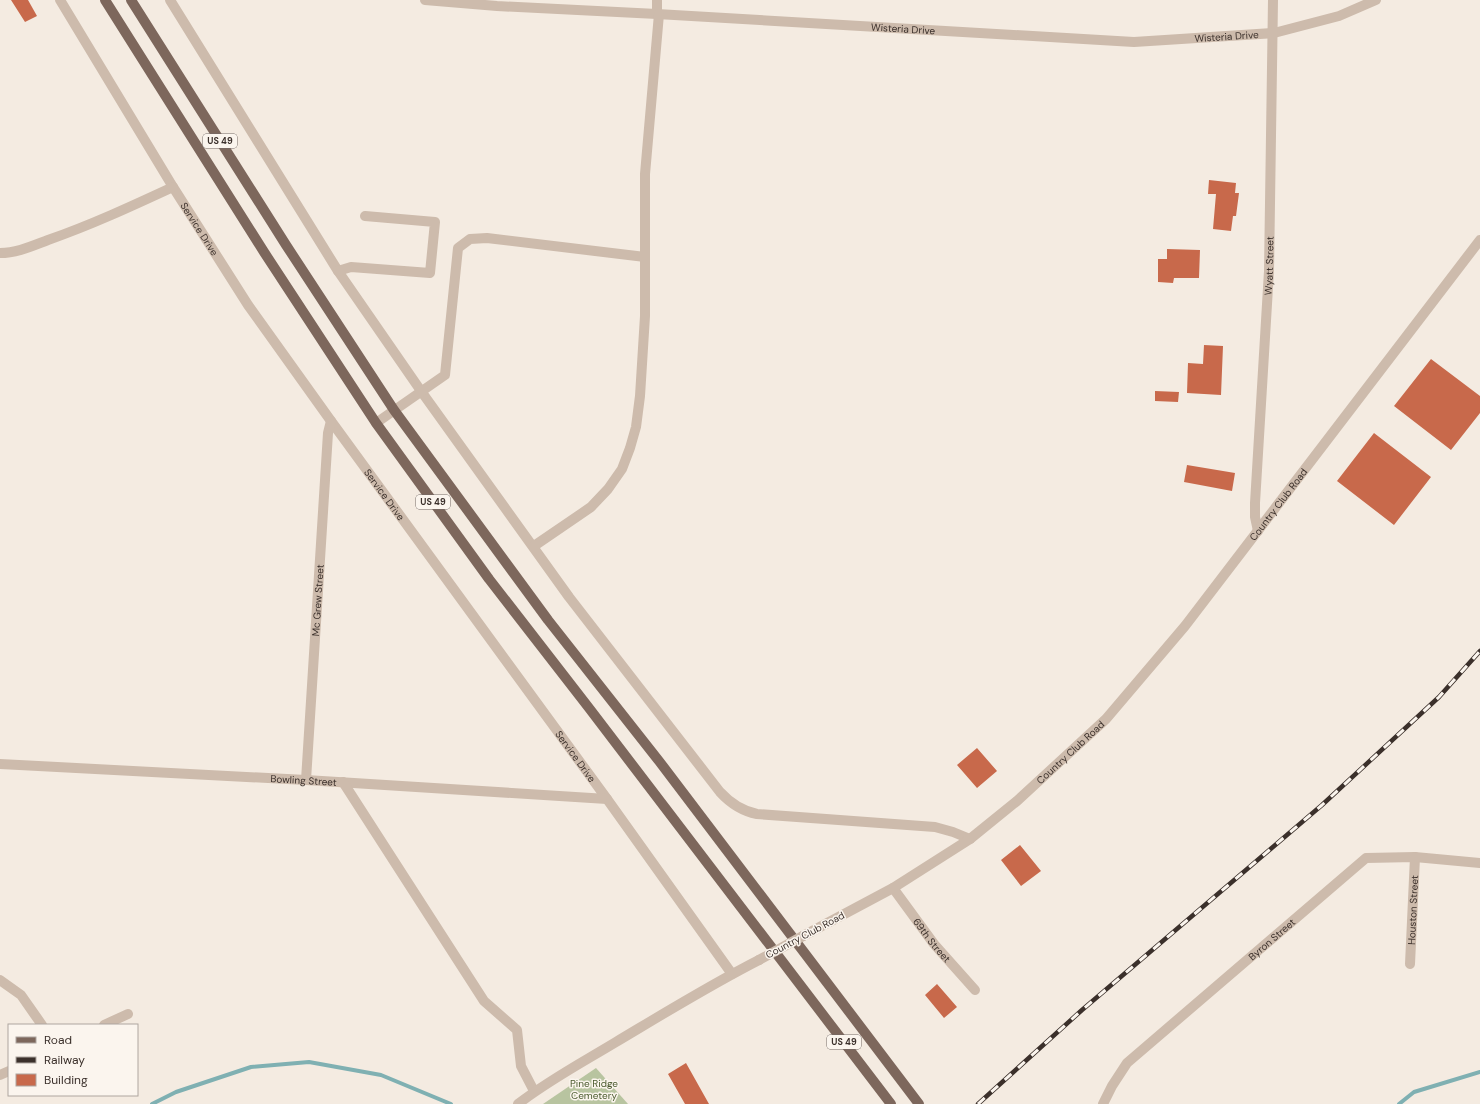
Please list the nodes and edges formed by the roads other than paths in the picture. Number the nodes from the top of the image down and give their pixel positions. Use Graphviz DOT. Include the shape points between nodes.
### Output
graph roads {
  1 [pos="60,0"];
  2 [pos="105,0"];
  3 [pos="131,0"];
  4 [pos="170,0"];
  5 [pos="425,0"];
  6 [pos="657,0"];
  7 [pos="1273,0"];
  8 [pos="1376,0"];
  9 [pos="479,2"];
  10 [pos="538,4"];
  11 [pos="658,14"];
  12 [pos="1274,33"];
  13 [pos="173,187"];
  14 [pos="365,216"];
  15 [pos="1480,240"];
  16 [pos="0,253"];
  17 [pos="645,257"];
  18 [pos="338,271"];
  19 [pos="421,391"];
  20 [pos="394,410"];
  21 [pos="331,421"];
  22 [pos="376,423"];
  23 [pos="1258,531"];
  24 [pos="534,546"];
  25 [pos="0,764"];
  26 [pos="306,780"];
  27 [pos="343,782"];
  28 [pos="607,799"];
  29 [pos="970,839"];
  30 [pos="1415,857"];
  31 [pos="1480,863"];
  32 [pos="893,888"];
  33 [pos="1410,964"];
  34 [pos="732,974"];
  35 [pos="0,980"];
  36 [pos="975,990"];
  37 [pos="128,1014"];
  38 [pos="41,1024"];
  39 [pos="106,1024"];
  40 [pos="534,1091"];
  41 [pos="518,1104"];
  42 [pos="892,1104"];
  43 [pos="919,1104"];
  44 [pos="1103,1104"];
  1 -- 13 [label="street, Service Drive"];
  2 -- 22 [label="main road, US 49" via="264,252"];
  3 -- 20 [label="main road, US 49"];
  4 -- 18 [label="street"];
  5 -- 9 [label="street, Wisteria Drive"];
  6 -- 11 [label="street"];
  7 -- 12 [label="street, Wyatt Street"];
  8 -- 12 [label="street, Wisteria Drive" via="1339,16"];
  9 -- 10 [label="street, Wisteria Drive"];
  10 -- 11 [label="street, Wisteria Drive"];
  11 -- 12 [label="street, Wisteria Drive" via="1134,42"];
  11 -- 17 [label="street" via="645,174"];
  12 -- 23 [label="street, Wyatt Street" via="1269,271 1255,502"];
  13 -- 16 [label="street" via="54,238 21,250"];
  13 -- 21 [label="street, Service Drive" via="248,305"];
  14 -- 18 [label="street" via="435,222 430,273 352,267"];
  15 -- 23 [label="street, Country Club Road"];
  17 -- 19 [label="street" via="487,238 470,239 458,248 445,375"];
  17 -- 24 [label="street" via="645,316 640,396 636,427 622,469 591,508"];
  18 -- 19 [label="street"];
  19 -- 20 [label="street"];
  19 -- 24 [label="street"];
  20 -- 22 [label="street"];
  20 -- 43 [label="main road, US 49" via="548,620 664,768"];
  21 -- 26 [label="street, Mc Grew Street" via="328,433"];
  21 -- 28 [label="street, Service Drive"];
  22 -- 42 [label="main road, US 49" via="489,579"];
  23 -- 29 [label="street, Country Club Road" via="1185,626 1106,719 1017,801"];
  24 -- 29 [label="street" via="569,597 715,786 737,807 757,814 935,827"];
  25 -- 26 [label="street, Bowling Street"];
  26 -- 27 [label="street, Bowling Street"];
  27 -- 28 [label="street, Bowling Street"];
  27 -- 40 [label="street" via="484,1001 517,1030 521,1066"];
  28 -- 34 [label="street, Service Drive"];
  29 -- 32 [label="street, Country Club Road"];
  30 -- 31 [label="street, Byron Street"];
  30 -- 33 [label="street, Houston Street"];
  30 -- 44 [label="street, Byron Street" via="1366,858 1127,1063"];
  32 -- 34 [label="street, Country Club Road, bridge"];
  32 -- 36 [label="street, 69th Street" via="934,944"];
  34 -- 40 [label="street, Country Club Road"];
  35 -- 38 [label="street" via="21,995"];
  37 -- 39 [label="street"];
  40 -- 41 [label="street, Country Club Road"];
}
